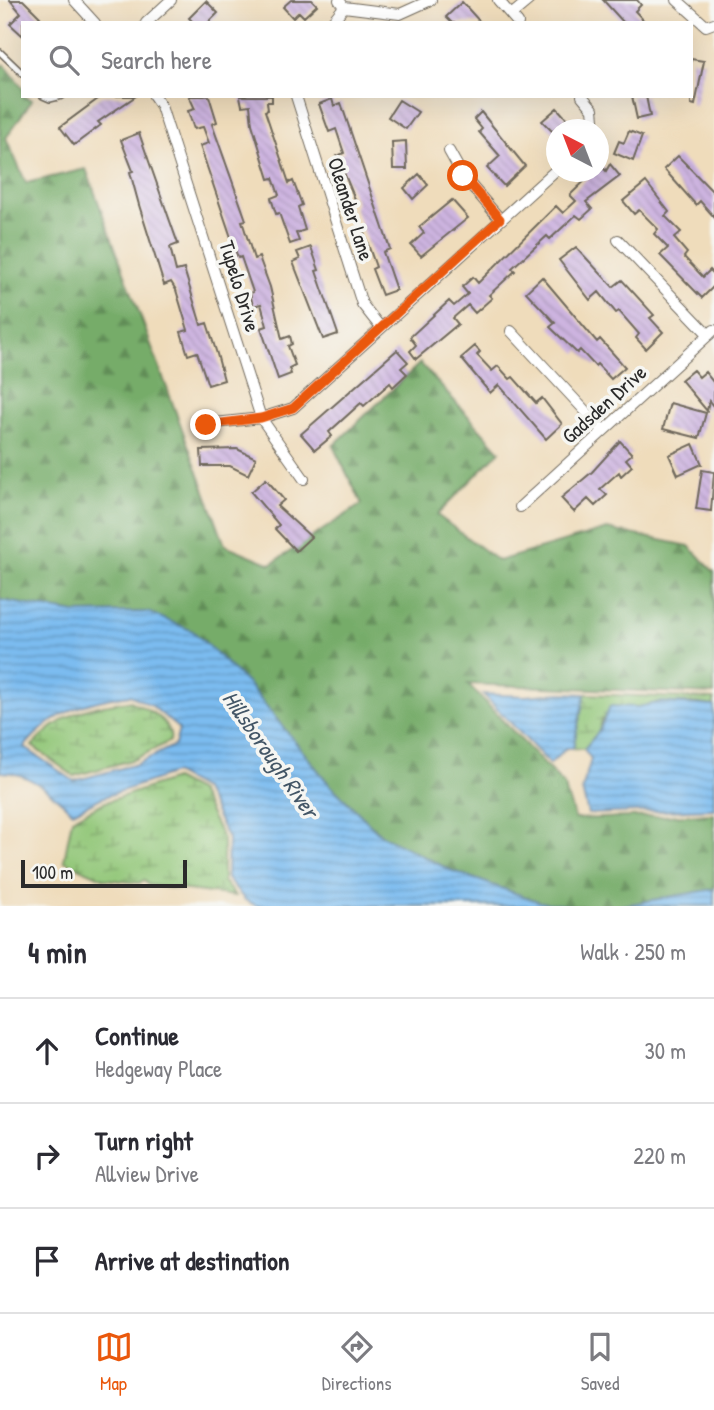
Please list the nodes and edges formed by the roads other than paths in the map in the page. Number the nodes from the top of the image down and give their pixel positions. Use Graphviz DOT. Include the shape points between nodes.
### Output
graph roads {
  1 [pos="74,0"];
  2 [pos="172,0"];
  3 [pos="431,0"];
  4 [pos="498,0"];
  5 [pos="529,0"];
  6 [pos="677,0"];
  7 [pos="341,3"];
  8 [pos="514,19"];
  9 [pos="93,21"];
  10 [pos="148,21"];
  11 [pos="332,21"];
  12 [pos="714,23"];
  13 [pos="0,52"];
  14 [pos="21,72"];
  15 [pos="155,98"];
  16 [pos="297,98"];
  17 [pos="584,98"];
  18 [pos="594,119"];
  19 [pos="449,151"];
  20 [pos="546,179"];
  21 [pos="500,219"];
  22 [pos="618,240"];
  23 [pos="381,328"];
  24 [pos="511,331"];
  25 [pos="711,332"];
  26 [pos="261,418"];
  27 [pos="206,425"];
  28 [pos="603,430"];
  29 [pos="304,479"];
  30 [pos="520,507"];
  1 -- 9 [label="street"];
  2 -- 10 [label="street"];
  3 -- 7 [label="street" via="400,14"];
  4 -- 8 [label="street"];
  5 -- 8 [label="street"];
  6 -- 12 [label="street" via="706,26"];
  7 -- 11 [label="street"];
  13 -- 14 [label="lane"];
  15 -- 26 [label="street, Tupelo Drive" via="199,217"];
  16 -- 23 [label="street, Oleander Lane" via="362,304"];
  17 -- 18 [label="street" via="593,109"];
  19 -- 21 [label="street" via="463,176"];
  20 -- 21 [label="street"];
  21 -- 23 [label="street"];
  22 -- 25 [label="street"];
  23 -- 26 [label="street" via="293,408"];
  24 -- 28 [label="street"];
  25 -- 28 [label="street, Gadsden Drive"];
  26 -- 27 [label="street"];
  26 -- 29 [label="street, Tupelo Drive"];
  28 -- 30 [label="street, Gadsden Drive"];
}
